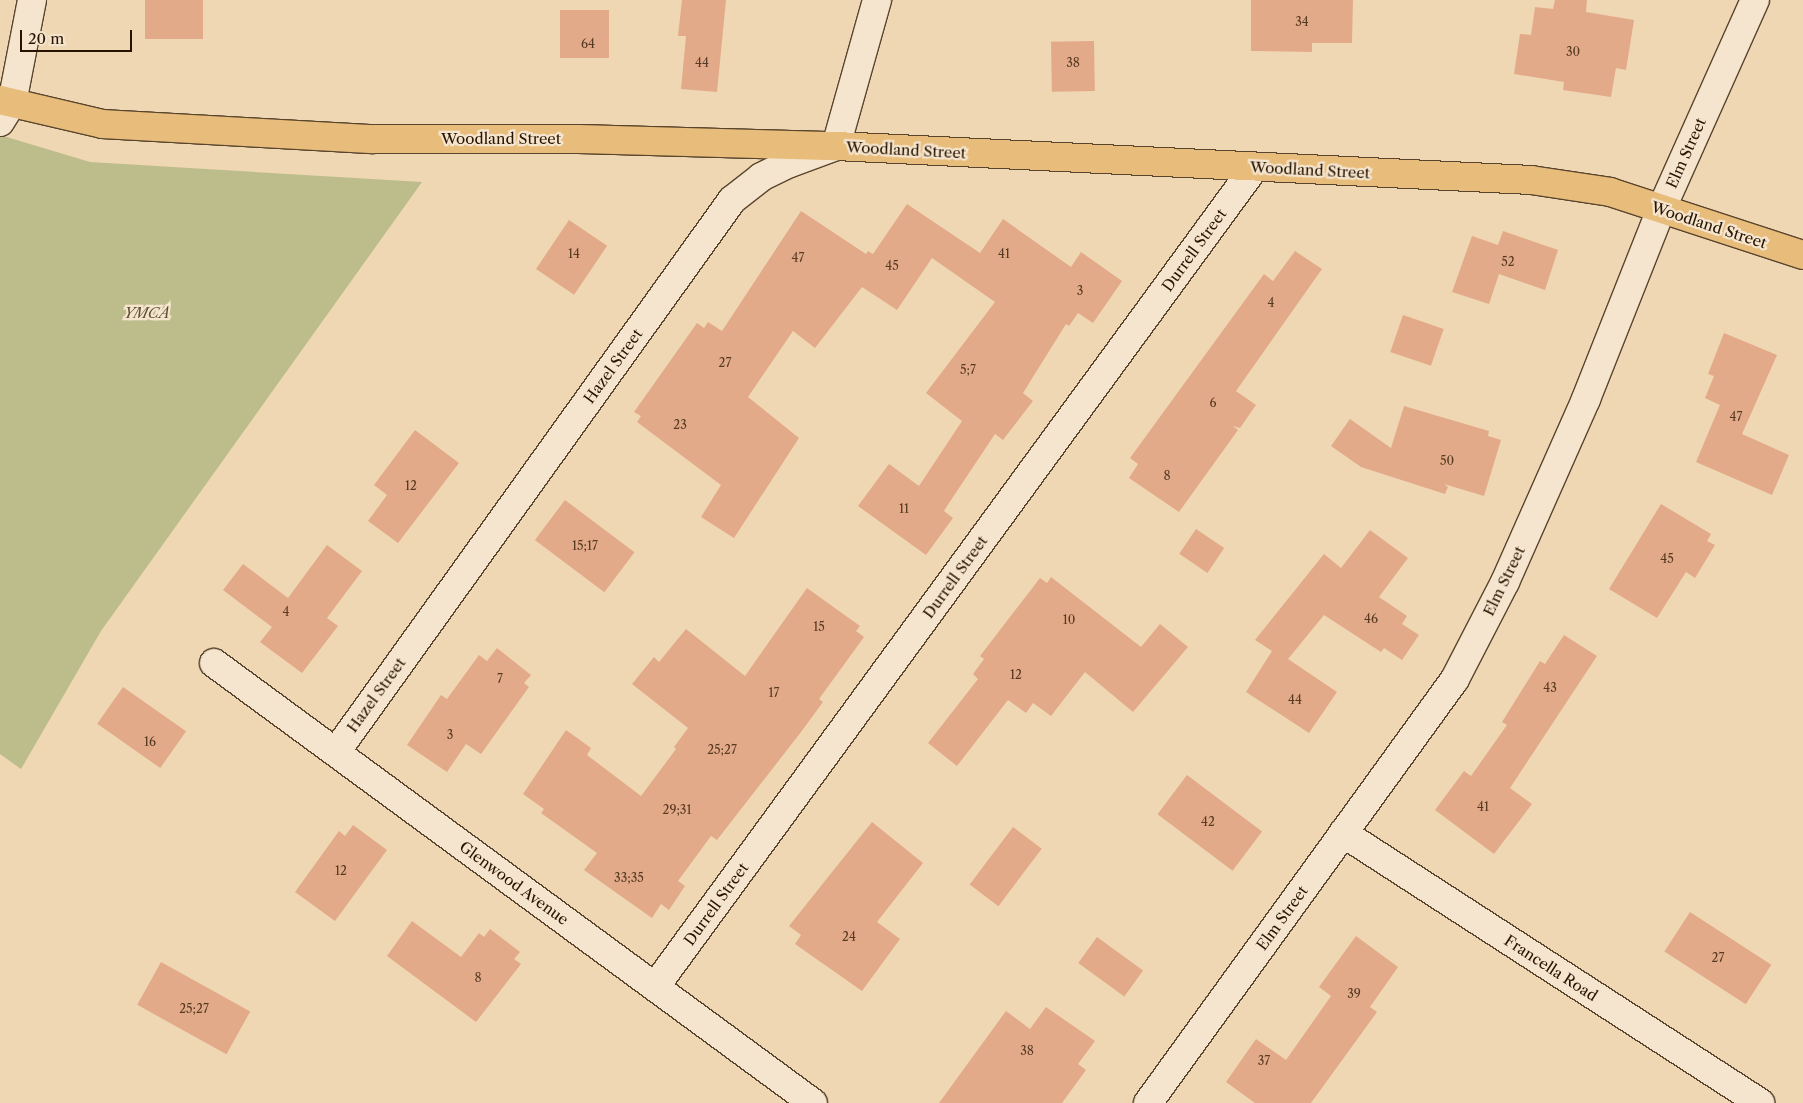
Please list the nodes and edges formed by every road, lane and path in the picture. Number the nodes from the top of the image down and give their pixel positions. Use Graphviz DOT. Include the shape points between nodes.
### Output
graph roads {
  1 [pos="32,0"];
  2 [pos="877,0"];
  3 [pos="1755,0"];
  4 [pos="4,108"];
  5 [pos="836,146"];
  6 [pos="1254,168"];
  7 [pos="1661,210"];
  8 [pos="1803,255"];
  9 [pos="214,663"];
  10 [pos="336,752"];
  11 [pos="1343,833"];
  12 [pos="655,987"];
  13 [pos="814,1103"];
  14 [pos="1148,1103"];
  15 [pos="1760,1103"];
  1 -- 4 [label="street"];
  2 -- 5 [label="street"];
  3 -- 7 [label="street, Elm Street"];
  4 -- 5 [label="main road, Woodland Street" via="102,124 374,139 578,139"];
  5 -- 6 [label="main road, Woodland Street"];
  5 -- 10 [label="street, Hazel Street" via="761,177 732,200"];
  6 -- 7 [label="main road, Woodland Street" via="1531,180 1610,192"];
  6 -- 12 [label="street, Durrell Street"];
  7 -- 8 [label="main road, Woodland Street"];
  7 -- 11 [label="street, Elm Street" via="1586,399 1505,582 1455,679"];
  9 -- 10 [label="street, Glenwood Avenue"];
  10 -- 12 [label="street, Glenwood Avenue"];
  11 -- 14 [label="street, Elm Street"];
  11 -- 15 [label="street, Francella Road"];
  12 -- 13 [label="street, Glenwood Avenue"];
}
